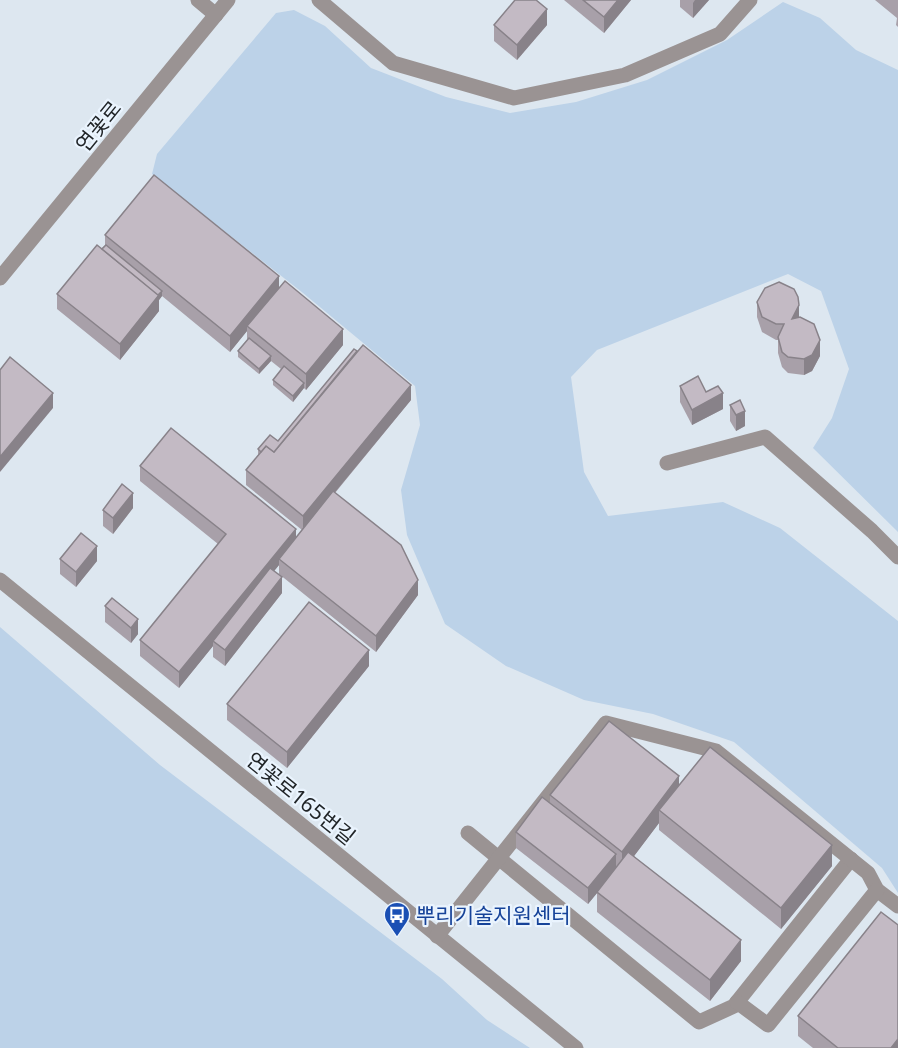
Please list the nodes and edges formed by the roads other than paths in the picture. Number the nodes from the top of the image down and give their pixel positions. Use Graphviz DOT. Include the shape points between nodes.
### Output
graph roads {
  1 [pos="198,0"];
  2 [pos="228,0"];
  3 [pos="319,0"];
  4 [pos="750,0"];
  5 [pos="216,15"];
  6 [pos="0,278"];
  7 [pos="667,463"];
  8 [pos="898,557"];
  9 [pos="0,580"];
  10 [pos="468,833"];
  11 [pos="498,857"];
  12 [pos="851,860"];
  13 [pos="877,890"];
  14 [pos="898,906"];
  15 [pos="437,936"];
  16 [pos="737,1002"];
  17 [pos="576,1048"];
  1 -- 5 [label="street"];
  2 -- 5 [label="street, 연꽃로"];
  3 -- 4 [label="street" via="393,63 514,98 625,75 720,34"];
  5 -- 6 [label="street, 연꽃로"];
  7 -- 8 [label="street" via="765,437"];
  9 -- 15 [label="street, 연꽃로165번길"];
  10 -- 11 [label="street"];
  11 -- 12 [label="street" via="606,723 716,751"];
  11 -- 15 [label="street"];
  11 -- 16 [label="street" via="699,1022"];
  12 -- 13 [label="street" via="868,873"];
  12 -- 16 [label="street"];
  13 -- 14 [label="street"];
  13 -- 16 [label="street" via="768,1025"];
  15 -- 17 [label="street, 연꽃로165번길"];
}
